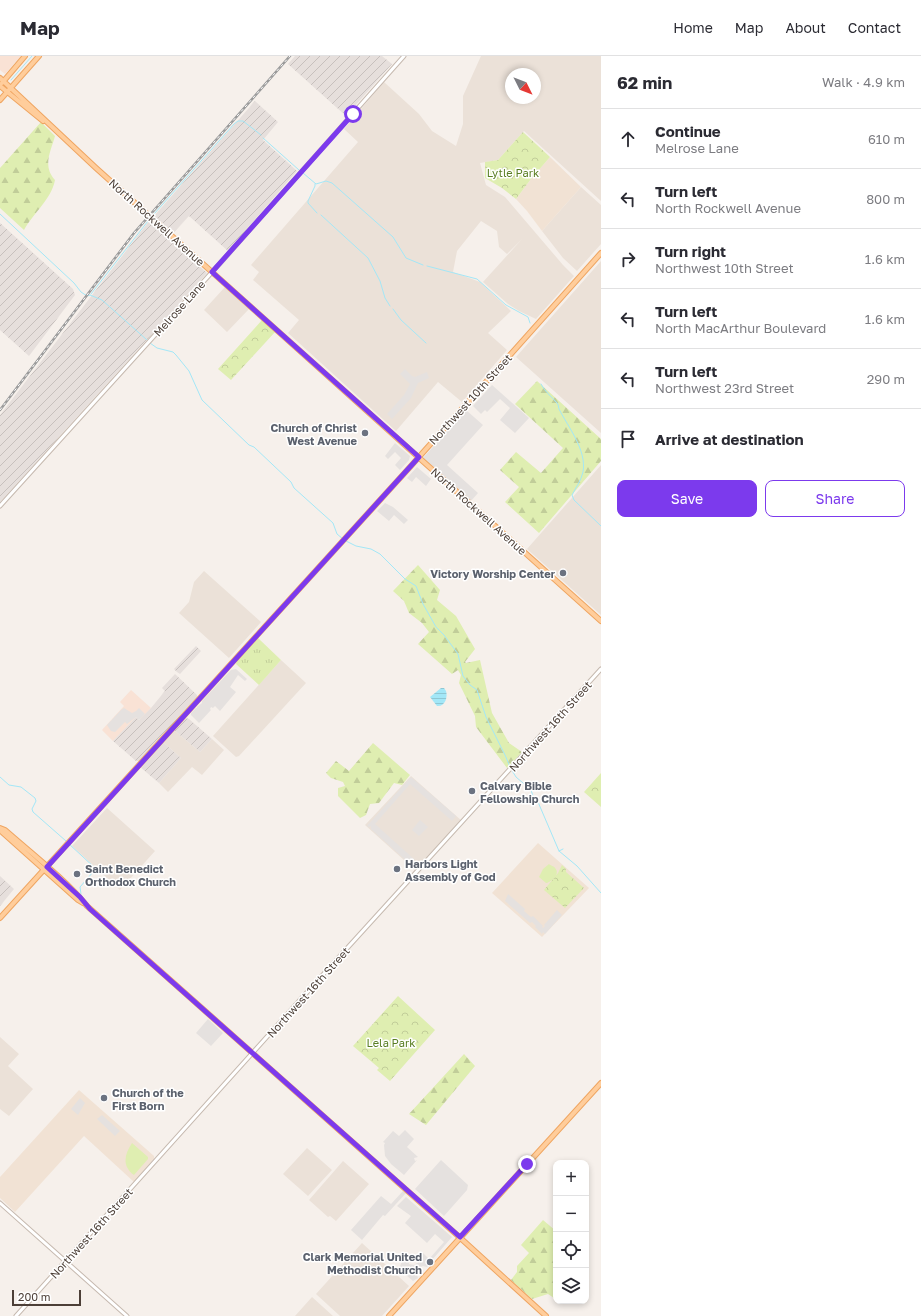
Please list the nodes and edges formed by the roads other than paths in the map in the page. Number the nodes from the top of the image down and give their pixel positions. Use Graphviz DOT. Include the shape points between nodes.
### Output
graph roads {
  1 [pos="25,56"];
  2 [pos="39,56"];
  3 [pos="404,56"];
  4 [pos="1,82"];
  5 [pos="11,88"];
  6 [pos="7,92"];
  7 [pos="0,100"];
  8 [pos="52,128"];
  9 [pos="601,253"];
  10 [pos="212,272"];
  11 [pos="419,457"];
  12 [pos="0,506"];
  13 [pos="601,621"];
  14 [pos="601,669"];
  15 [pos="0,828"];
  16 [pos="45,868"];
  17 [pos="0,918"];
  18 [pos="253,1053"];
  19 [pos="601,1083"];
  20 [pos="0,1203"];
  21 [pos="460,1237"];
  22 [pos="65,1261"];
  23 [pos="16,1316"];
  24 [pos="127,1316"];
  25 [pos="389,1316"];
  26 [pos="546,1316"];
  1 -- 4 [label="main road"];
  2 -- 5 [label="main road"];
  3 -- 10 [label="street, Melrose Lane"];
  4 -- 5 [label="main road, North Rockwell Avenue"];
  4 -- 6 [label="main road, North Rockwell Avenue"];
  5 -- 6 [label="main road"];
  5 -- 8 [label="main road, North Rockwell Avenue"];
  6 -- 7 [label="main road"];
  6 -- 8 [label="main road, North Rockwell Avenue"];
  8 -- 10 [label="main road, North Rockwell Avenue"];
  9 -- 11 [label="main road, Northwest 10th Street"];
  10 -- 11 [label="main road, North Rockwell Avenue"];
  10 -- 12 [label="street, Melrose Lane"];
  11 -- 13 [label="main road, North Rockwell Avenue"];
  11 -- 16 [label="main road, Northwest 10th Street"];
  14 -- 18 [label="street, Northwest 16th Street"];
  15 -- 16 [label="main road"];
  16 -- 17 [label="main road, Northwest 10th Street"];
  16 -- 18 [label="main road"];
  18 -- 21 [label="main road"];
  18 -- 22 [label="street, Northwest 16th Street"];
  19 -- 21 [label="main road"];
  20 -- 22 [label="street"];
  21 -- 25 [label="main road"];
  21 -- 26 [label="main road"];
  22 -- 23 [label="street, Northwest 16th Street"];
  22 -- 24 [label="street"];
}
